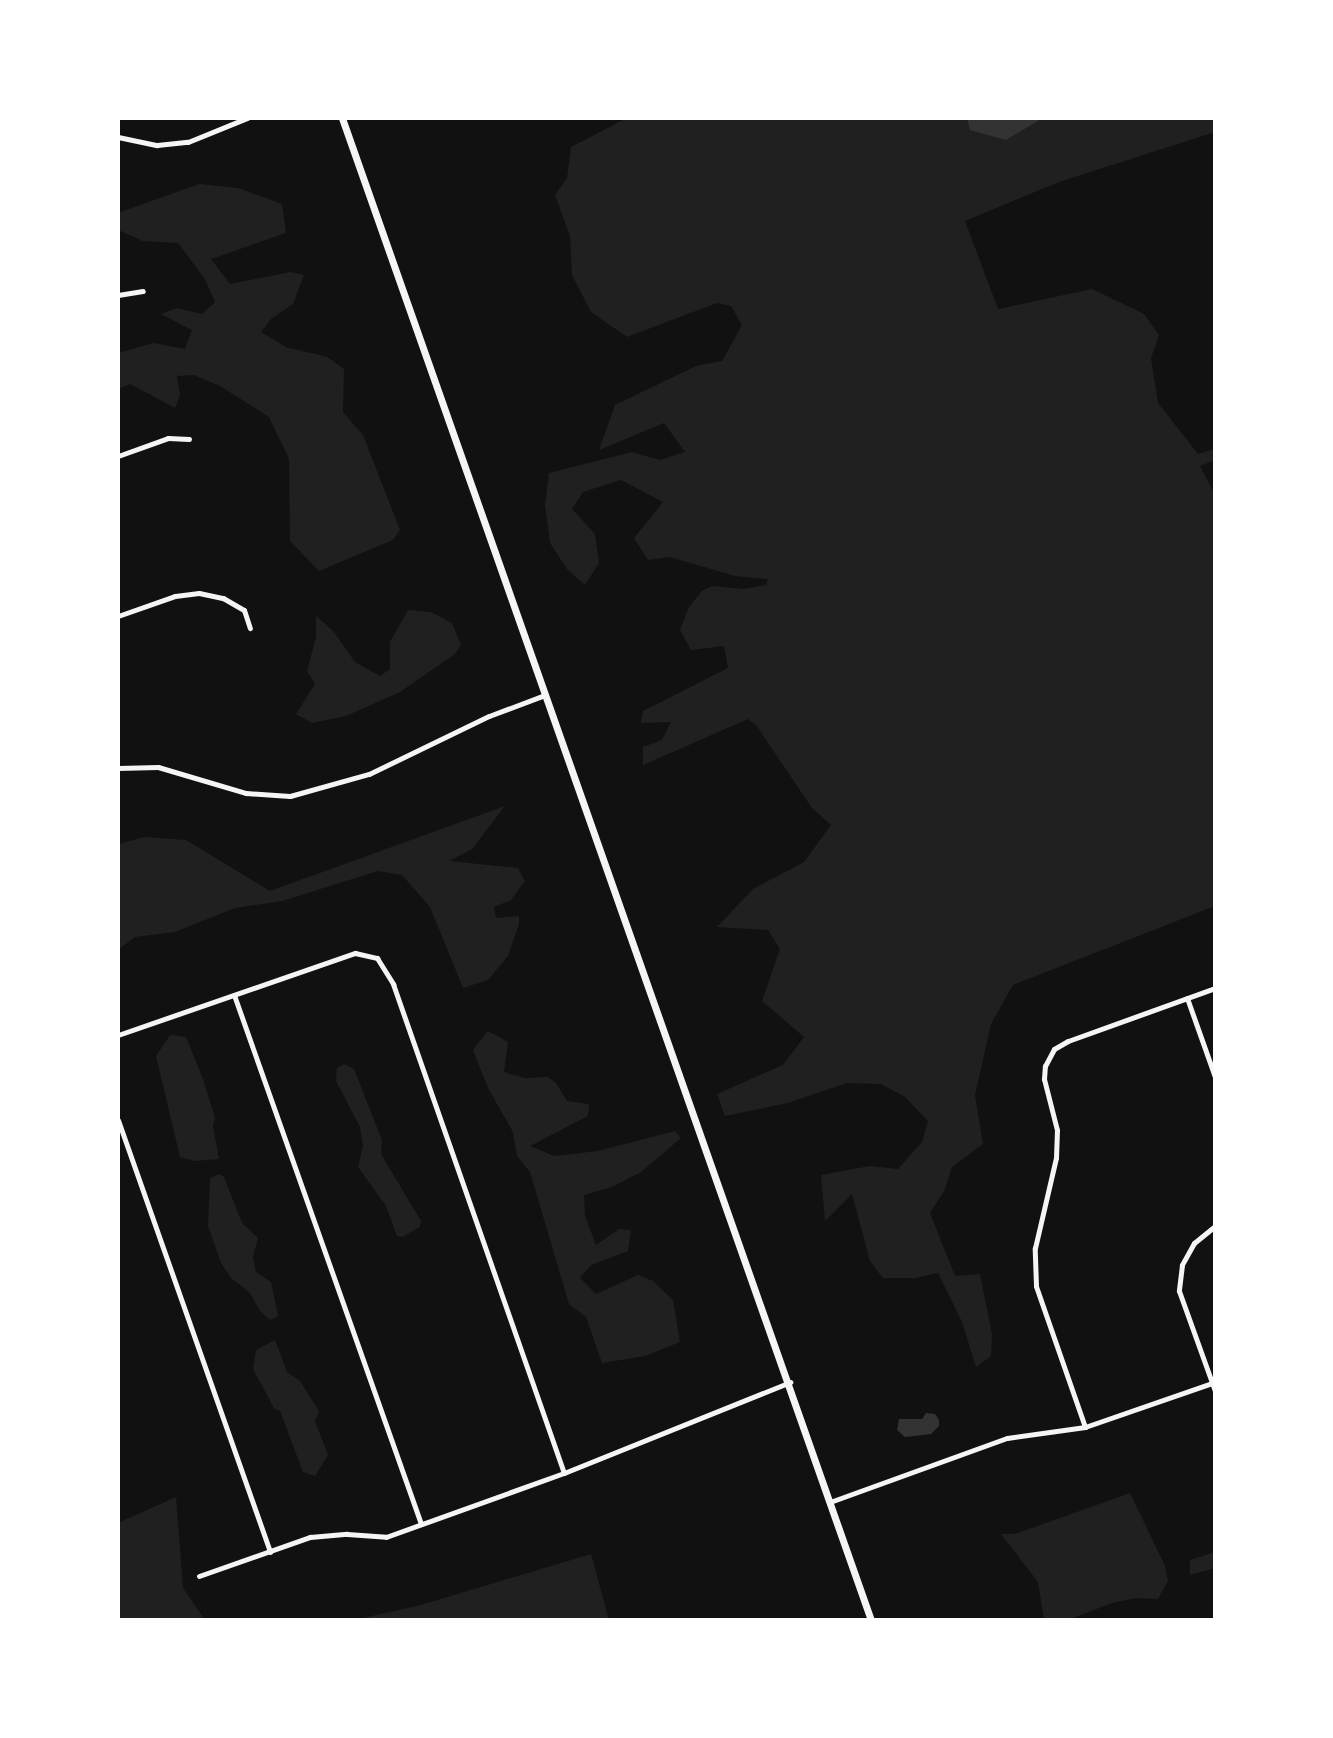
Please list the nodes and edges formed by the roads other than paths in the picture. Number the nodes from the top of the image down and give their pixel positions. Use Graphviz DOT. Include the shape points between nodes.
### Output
graph roads {
  1 [pos="247,118"];
  2 [pos="342,118"];
  3 [pos="118,137"];
  4 [pos="143,291"];
  5 [pos="118,295"];
  6 [pos="189,439"];
  7 [pos="118,456"];
  8 [pos="118,616"];
  9 [pos="250,628"];
  10 [pos="548,694"];
  11 [pos="118,768"];
  12 [pos="1215,988"];
  13 [pos="234,995"];
  14 [pos="1187,998"];
  15 [pos="118,1035"];
  16 [pos="1215,1077"];
  17 [pos="118,1120"];
  18 [pos="1215,1226"];
  19 [pos="790,1382"];
  20 [pos="1214,1383"];
  21 [pos="1215,1391"];
  22 [pos="1085,1427"];
  23 [pos="564,1473"];
  24 [pos="829,1503"];
  25 [pos="421,1524"];
  26 [pos="270,1552"];
  27 [pos="199,1576"];
  28 [pos="871,1620"];
  1 -- 3 [label="street" via="188,142 157,145"];
  2 -- 10 [label="main road"];
  4 -- 5 [label="street"];
  6 -- 7 [label="street" via="168,438"];
  8 -- 9 [label="street" via="199,593 244,610"];
  10 -- 11 [label="street" via="369,774 290,796 246,793 158,767"];
  10 -- 19 [label="main road"];
  12 -- 14 [label="street"];
  13 -- 15 [label="street"];
  13 -- 23 [label="street" via="355,953 377,958 393,984"];
  13 -- 25 [label="street"];
  14 -- 16 [label="street"];
  14 -- 22 [label="street" via="1068,1041 1054,1049 1045,1066 1057,1130 1056,1158 1035,1248 1036,1286"];
  17 -- 26 [label="street"];
  18 -- 20 [label="street" via="1194,1243 1182,1265 1179,1291"];
  19 -- 23 [label="street"];
  19 -- 24 [label="main road"];
  20 -- 21 [label="street"];
  20 -- 22 [label="street"];
  22 -- 24 [label="street" via="1007,1438"];
  23 -- 25 [label="street"];
  24 -- 28 [label="main road"];
  25 -- 26 [label="street" via="386,1537 310,1537"];
  26 -- 27 [label="street"];
}
